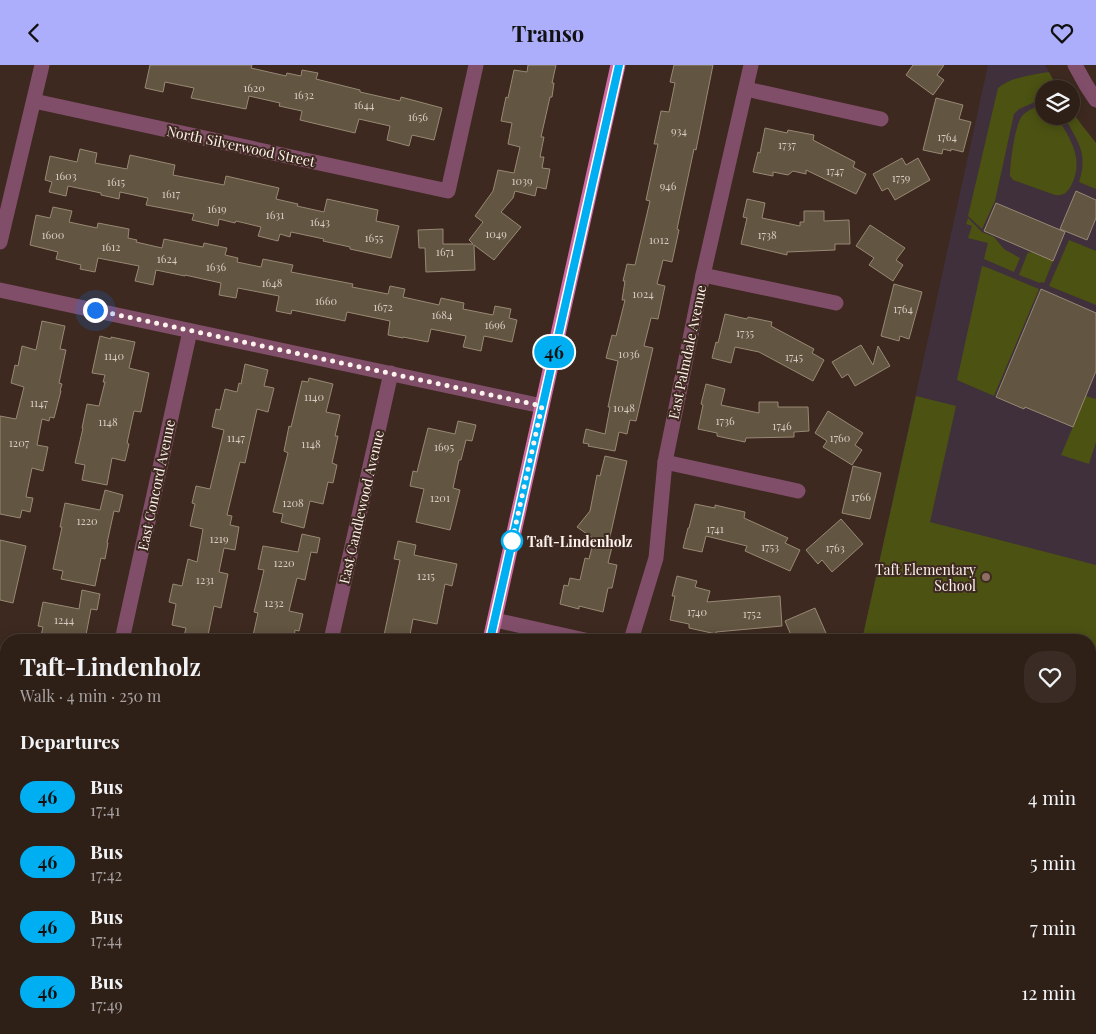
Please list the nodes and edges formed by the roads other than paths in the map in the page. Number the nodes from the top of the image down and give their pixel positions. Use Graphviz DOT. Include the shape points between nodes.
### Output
graph roads {
  1 [pos="42,65"];
  2 [pos="476,65"];
  3 [pos="618,65"];
  4 [pos="751,65"];
  5 [pos="1075,65"];
  6 [pos="746,89"];
  7 [pos="1096,100"];
  8 [pos="34,101"];
  9 [pos="881,119"];
  10 [pos="0,242"];
  11 [pos="703,275"];
  12 [pos="0,290"];
  13 [pos="836,303"];
  14 [pos="190,331"];
  15 [pos="391,373"];
  16 [pos="542,406"];
  17 [pos="664,462"];
  18 [pos="798,491"];
  19 [pos="495,619"];
  20 [pos="123,634"];
  21 [pos="332,634"];
  22 [pos="491,634"];
  23 [pos="559,634"];
  24 [pos="633,634"];
  1 -- 8 [label="street"];
  2 -- 8 [label="street, North Silverwood Street" via="448,191"];
  3 -- 16 [label="main road"];
  4 -- 6 [label="street, East Palmdale Avenue"];
  5 -- 7 [label="street"];
  6 -- 9 [label="street"];
  6 -- 11 [label="street, East Palmdale Avenue"];
  8 -- 10 [label="street"];
  11 -- 13 [label="street"];
  11 -- 17 [label="street, East Palmdale Avenue"];
  12 -- 14 [label="street"];
  14 -- 15 [label="street"];
  14 -- 20 [label="street, East Concord Avenue"];
  15 -- 16 [label="street"];
  15 -- 21 [label="street, East Candlewood Avenue"];
  16 -- 19 [label="main road"];
  17 -- 18 [label="street"];
  17 -- 24 [label="street, East Palmdale Avenue" via="656,558"];
  19 -- 22 [label="main road"];
  19 -- 23 [label="street"];
}
